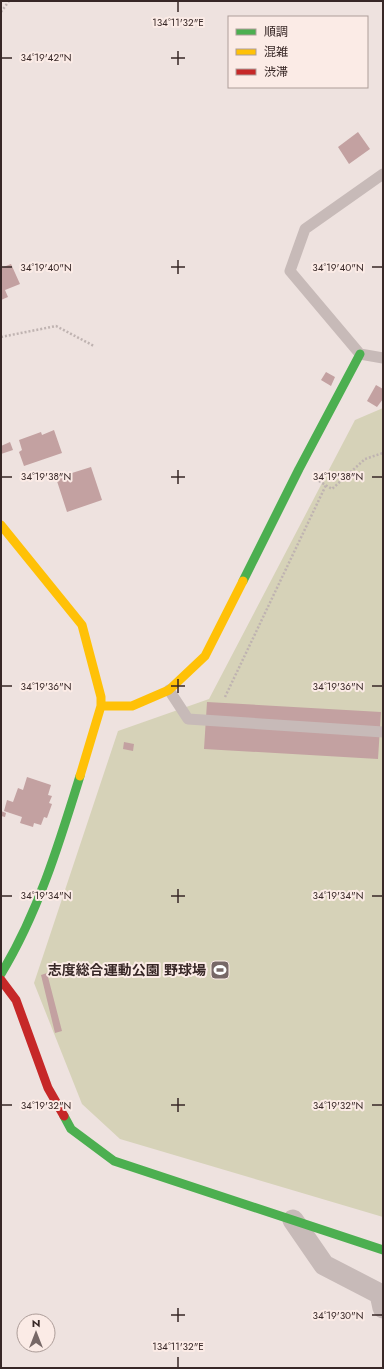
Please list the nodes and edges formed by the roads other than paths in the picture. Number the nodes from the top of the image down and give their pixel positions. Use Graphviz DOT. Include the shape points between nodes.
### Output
graph roads {
  1 [pos="383,174"];
  2 [pos="360,354"];
  3 [pos="383,358"];
  4 [pos="1,525"];
  5 [pos="169,690"];
  6 [pos="101,706"];
  7 [pos="383,732"];
  8 [pos="1,974"];
  9 [pos="1,980"];
  10 [pos="293,1220"];
  11 [pos="383,1250"];
  12 [pos="383,1308"];
  1 -- 2 [label="lane" via="305,229 290,271"];
  2 -- 3 [label="lane"];
  2 -- 5 [label="street" via="205,656"];
  4 -- 6 [label="street" via="82,625 101,697"];
  5 -- 6 [label="street" via="132,706"];
  5 -- 7 [label="lane" via="188,719"];
  6 -- 8 [label="street" via="68,819 31,917 18,947"];
  9 -- 10 [label="street" via="16,1000 48,1088 71,1129 114,1161"];
  10 -- 11 [label="street"];
  10 -- 12 [label="street" via="324,1265 380,1294"];
}
